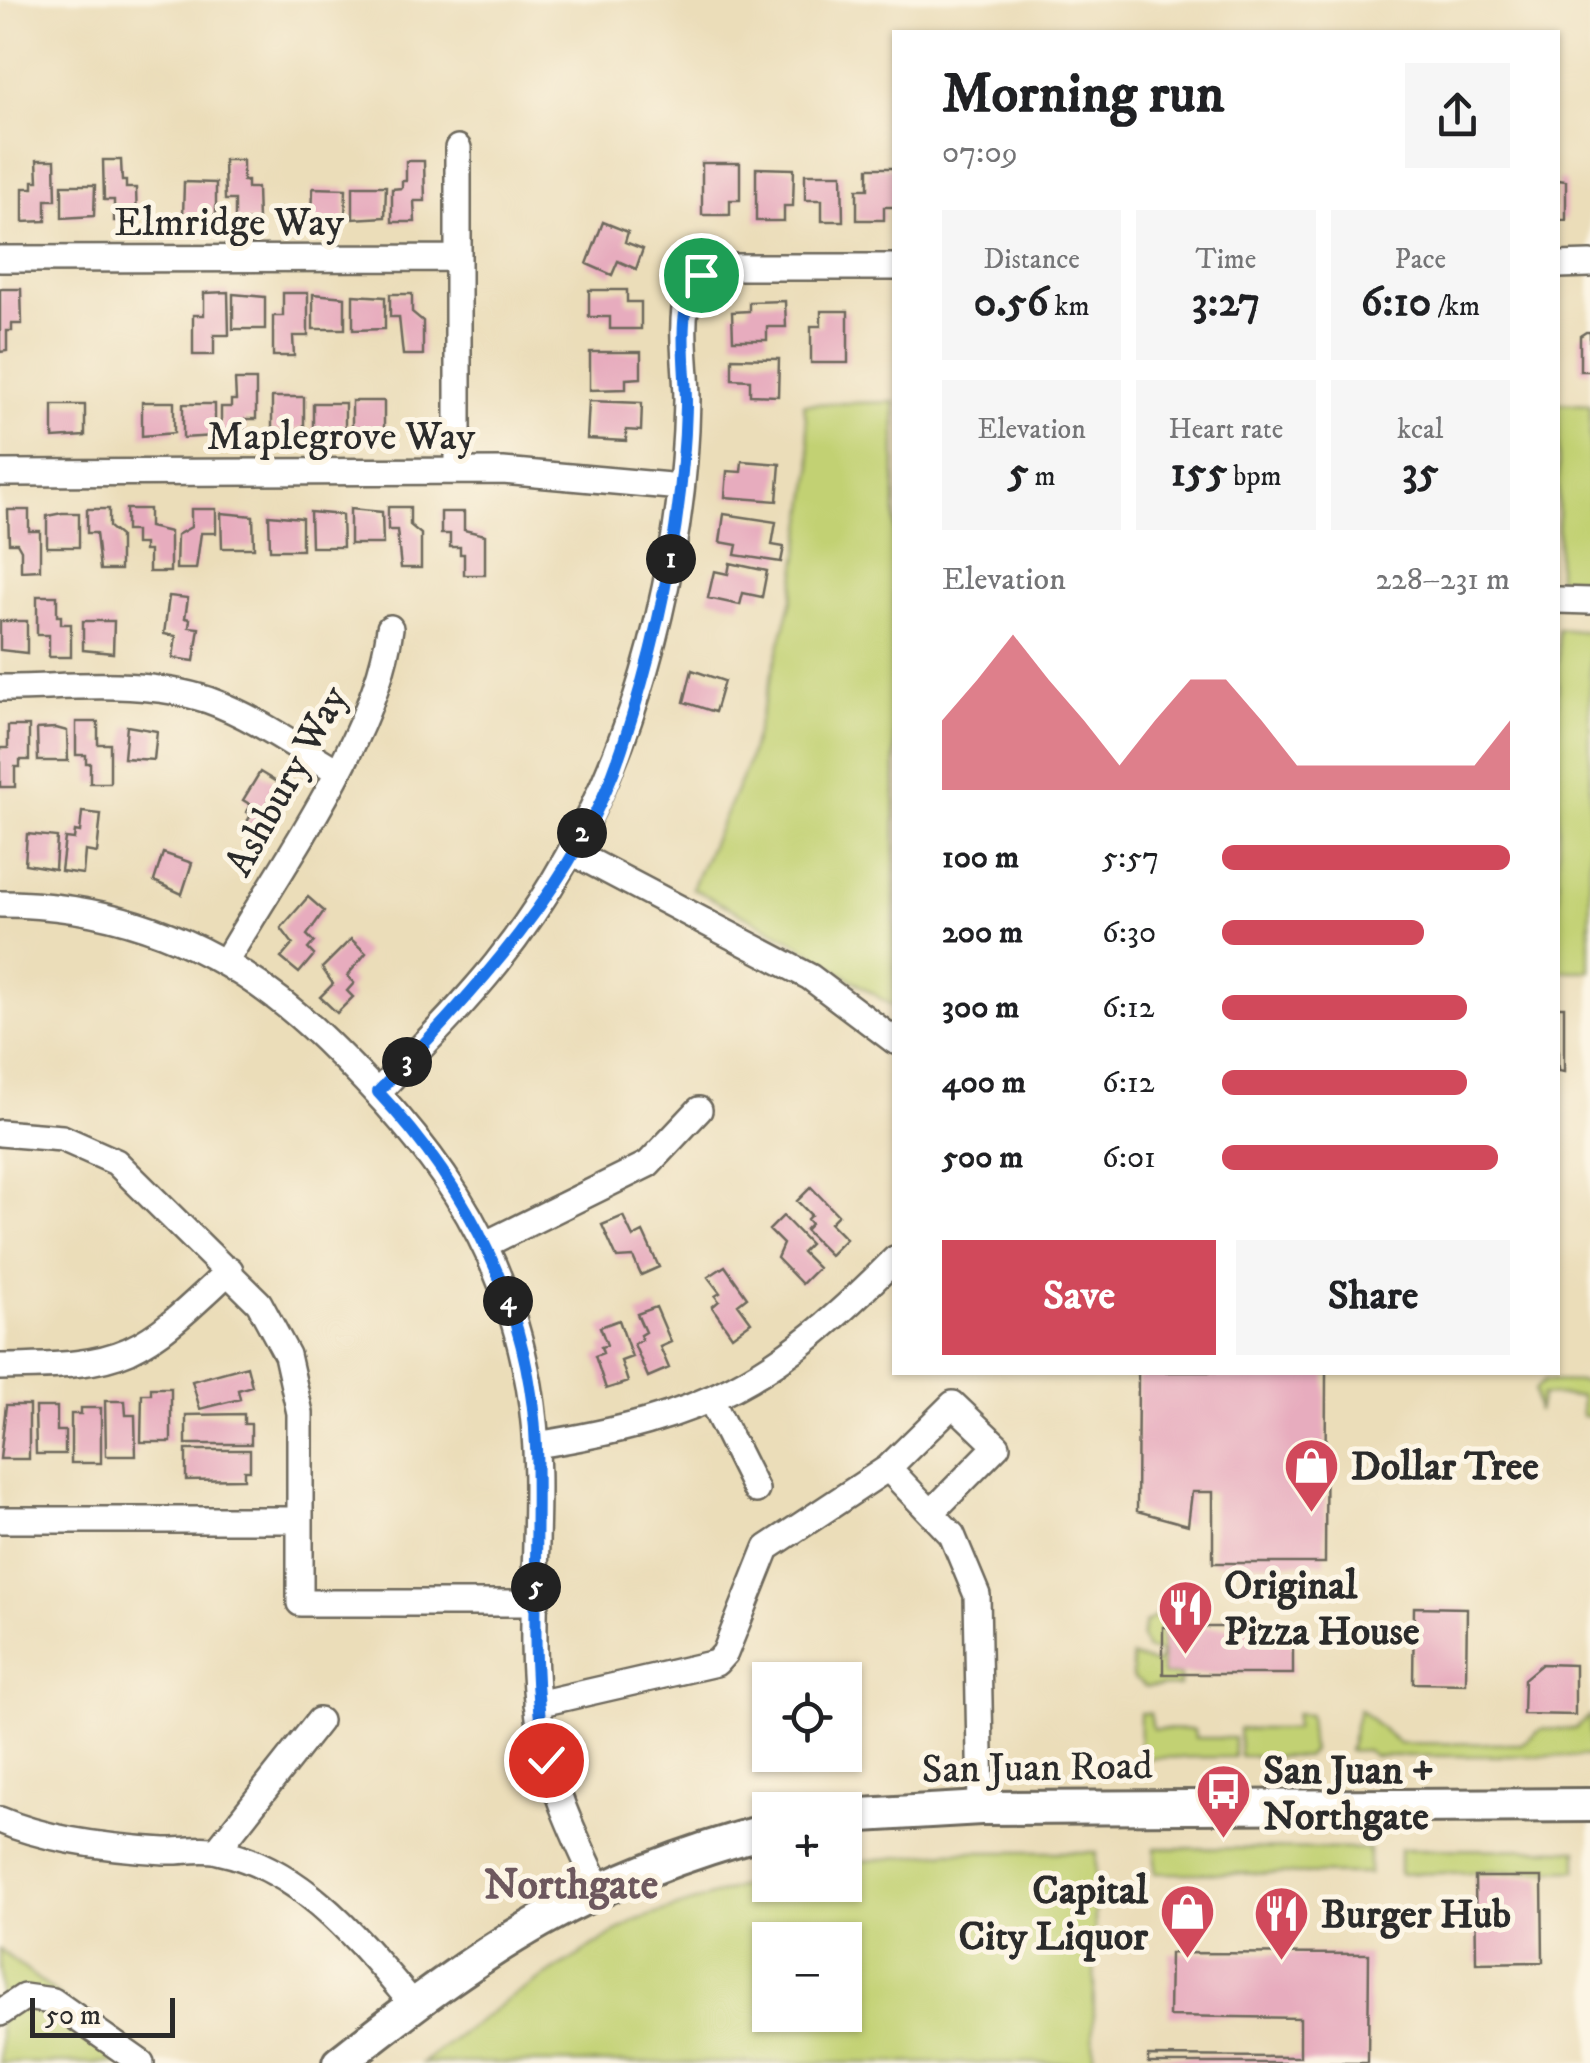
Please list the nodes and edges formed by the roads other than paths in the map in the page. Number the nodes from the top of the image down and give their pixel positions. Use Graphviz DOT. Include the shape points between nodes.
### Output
graph roads {
  1 [pos="458,148"];
  2 [pos="458,258"];
  3 [pos="0,259"];
  4 [pos="1560,264"];
  5 [pos="1590,264"];
  6 [pos="892,266"];
  7 [pos="458,471"];
  8 [pos="0,474"];
  9 [pos="681,486"];
  10 [pos="1560,600"];
  11 [pos="1590,601"];
  12 [pos="390,628"];
  13 [pos="0,688"];
  14 [pos="336,770"];
  15 [pos="572,852"];
  16 [pos="0,904"];
  17 [pos="226,961"];
  18 [pos="892,1039"];
  19 [pos="378,1092"];
  20 [pos="699,1110"];
  21 [pos="0,1133"];
  22 [pos="486,1244"];
  23 [pos="892,1262"];
  24 [pos="230,1270"];
  25 [pos="0,1367"];
  26 [pos="712,1400"];
  27 [pos="536,1445"];
  28 [pos="888,1468"];
  29 [pos="756,1490"];
  30 [pos="931,1512"];
  31 [pos="0,1520"];
  32 [pos="300,1520"];
  33 [pos="536,1603"];
  34 [pos="538,1704"];
  35 [pos="320,1721"];
  36 [pos="1590,1805"];
  37 [pos="980,1808"];
  38 [pos="862,1815"];
  39 [pos="0,1820"];
  40 [pos="752,1835"];
  41 [pos="218,1850"];
  42 [pos="599,1888"];
  43 [pos="413,2004"];
  44 [pos="0,2013"];
  45 [pos="141,2063"];
  46 [pos="339,2063"];
  1 -- 2 [label="street"];
  2 -- 3 [label="street, Elmridge Way"];
  2 -- 7 [label="street"];
  4 -- 5 [label="street"];
  6 -- 9 [label="street" via="722,267 701,275 688,295"];
  7 -- 8 [label="street, Maplegrove Way"];
  7 -- 9 [label="street, Maplegrove Way"];
  9 -- 15 [label="street" via="666,582 621,752"];
  10 -- 11 [label="street"];
  12 -- 14 [label="street, Ashbury Way" via="378,688"];
  13 -- 14 [label="street" via="183,694 245,716"];
  14 -- 17 [label="street, Ashbury Way"];
  15 -- 18 [label="street" via="810,977"];
  15 -- 19 [label="street" via="497,963"];
  16 -- 17 [label="street" via="99,912 183,939"];
  17 -- 19 [label="street" via="288,1005"];
  19 -- 22 [label="street" via="430,1151"];
  20 -- 22 [label="street" via="673,1143 635,1173"];
  21 -- 24 [label="street" via="62,1138 116,1162"];
  22 -- 27 [label="street" via="518,1333"];
  23 -- 26 [label="street" via="796,1350"];
  24 -- 25 [label="street" via="165,1332 116,1358"];
  24 -- 32 [label="street" via="275,1328 295,1384"];
  26 -- 27 [label="street" via="617,1432"];
  26 -- 29 [label="street"];
  27 -- 33 [label="street"];
  28 -- 30 [label="street"];
  28 -- 30 [label="street" via="953,1404 997,1446"];
  28 -- 34 [label="street" via="767,1548 716,1663"];
  30 -- 37 [label="street" via="958,1546 977,1595"];
  31 -- 32 [label="street"];
  32 -- 33 [label="street" via="300,1603"];
  33 -- 34 [label="street"];
  34 -- 42 [label="street" via="552,1778"];
  35 -- 41 [label="street"];
  36 -- 37 [label="main road, San Juan Road"];
  37 -- 38 [label="main road, San Juan Road"];
  39 -- 41 [label="street" via="26,1832 164,1851"];
  40 -- 42 [label="main road"];
  41 -- 43 [label="street" via="278,1874 340,1919"];
  42 -- 43 [label="main road" via="498,1942"];
  43 -- 46 [label="main road"];
  44 -- 45 [label="street" via="24,1997 54,2001"];
}
